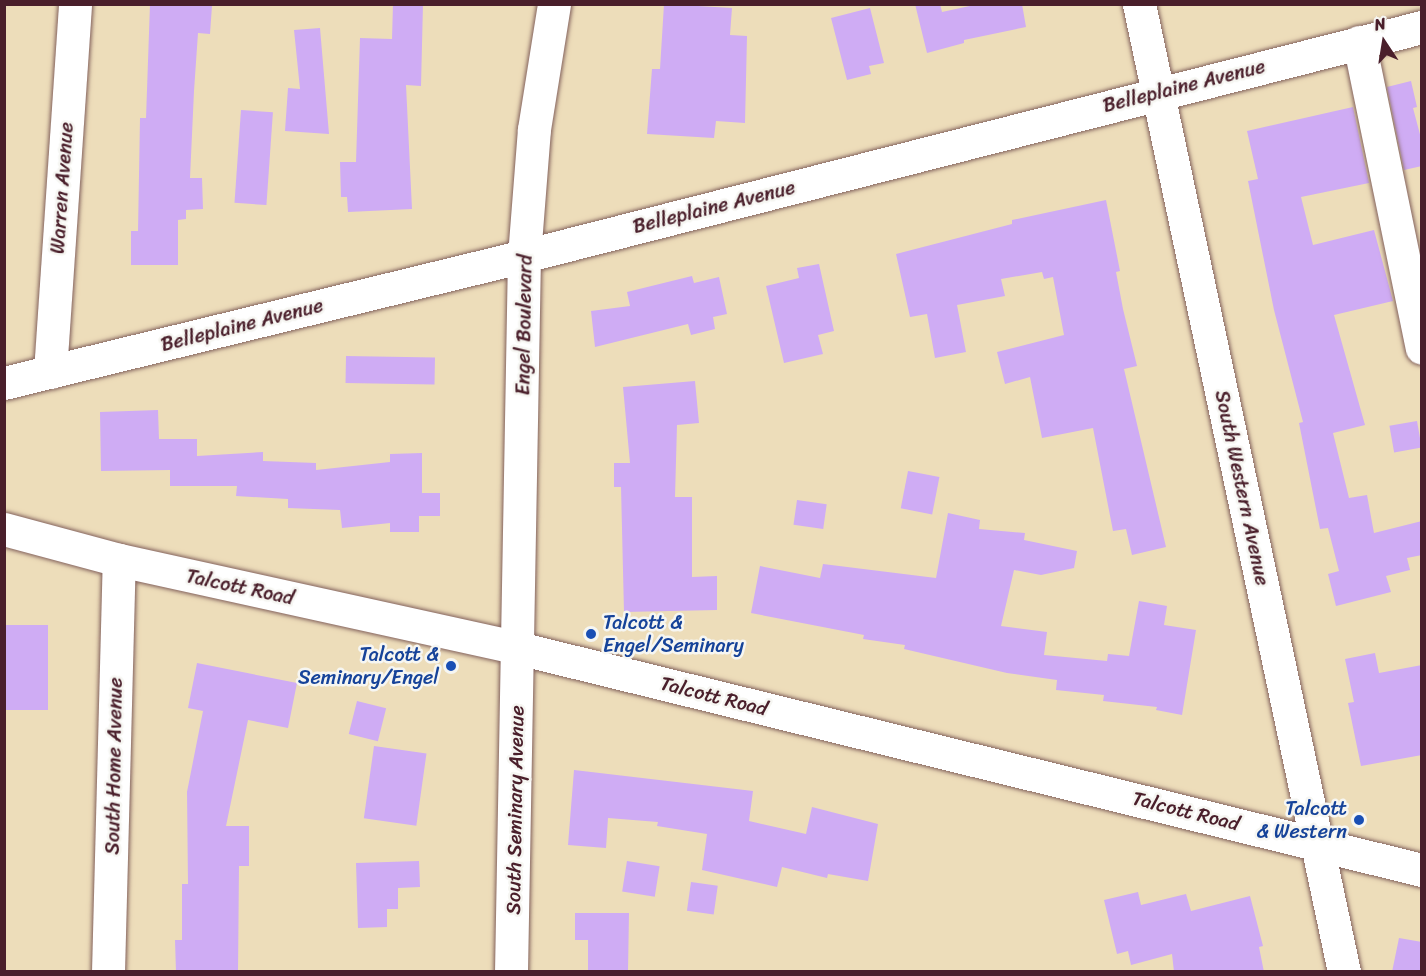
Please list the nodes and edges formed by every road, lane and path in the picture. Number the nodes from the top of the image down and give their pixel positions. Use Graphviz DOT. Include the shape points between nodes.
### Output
graph roads {
  1 [pos="75,4"];
  2 [pos="554,4"];
  3 [pos="1139,4"];
  4 [pos="1422,27"];
  5 [pos="1359,42"];
  6 [pos="1157,92"];
  7 [pos="525,256"];
  8 [pos="1422,348"];
  9 [pos="50,372"];
  10 [pos="4,383"];
  11 [pos="4,529"];
  12 [pos="118,560"];
  13 [pos="518,648"];
  14 [pos="1318,843"];
  15 [pos="1422,870"];
  16 [pos="108,972"];
  17 [pos="511,972"];
  18 [pos="1344,972"];
  1 -- 9 [label="street, Warren Avenue"];
  2 -- 7 [label="street, Engel Boulevard" via="534,129"];
  3 -- 6 [label="street, South Western Avenue"];
  4 -- 5 [label="street, Belleplaine Avenue"];
  5 -- 6 [label="street, Belleplaine Avenue"];
  5 -- 8 [label="street"];
  6 -- 7 [label="street, Belleplaine Avenue"];
  6 -- 14 [label="street, South Western Avenue"];
  7 -- 9 [label="street, Belleplaine Avenue"];
  7 -- 13 [label="street, Engel Boulevard"];
  9 -- 10 [label="street, Belleplaine Avenue"];
  11 -- 12 [label="street, Talcott Road"];
  12 -- 13 [label="street, Talcott Road"];
  12 -- 16 [label="street, South Home Avenue"];
  13 -- 14 [label="street, Talcott Road"];
  13 -- 17 [label="street, South Seminary Avenue"];
  14 -- 15 [label="street, Talcott Road"];
  14 -- 18 [label="street, South Western Avenue"];
}
